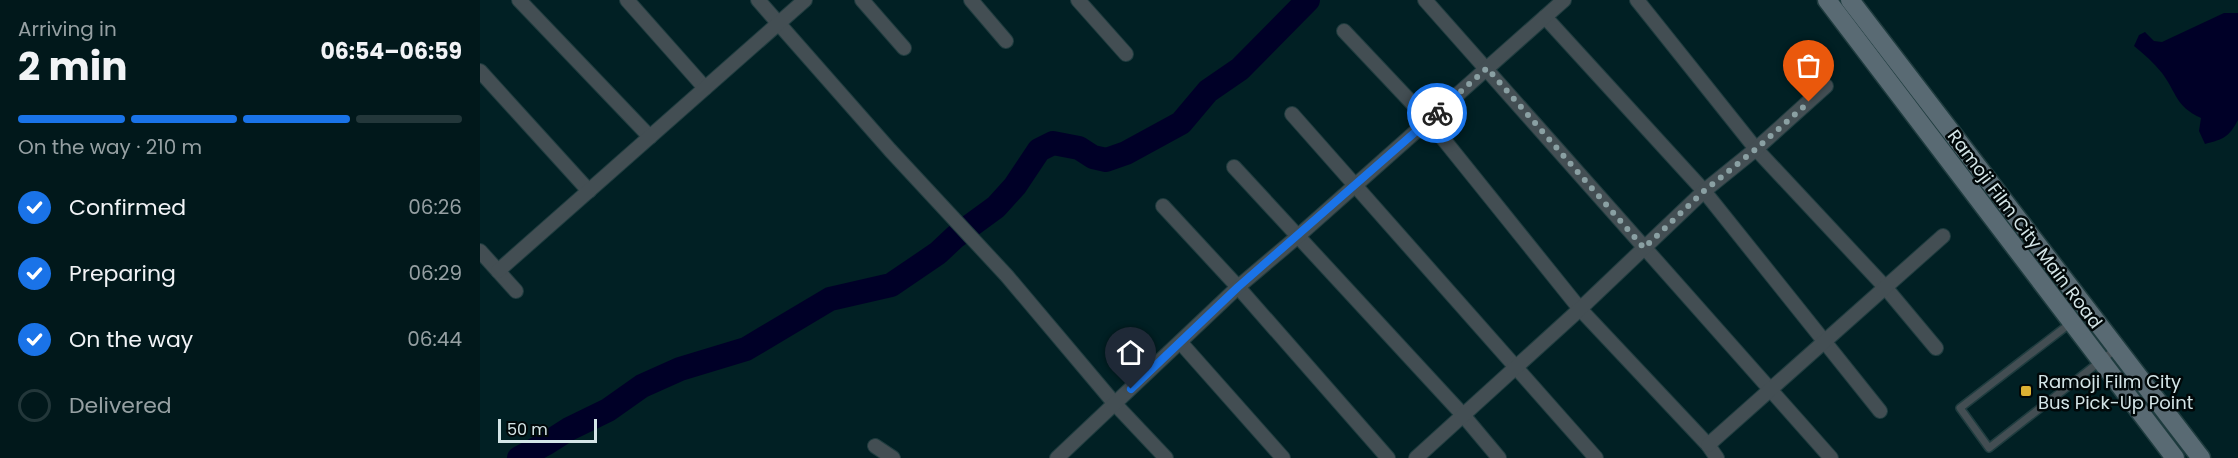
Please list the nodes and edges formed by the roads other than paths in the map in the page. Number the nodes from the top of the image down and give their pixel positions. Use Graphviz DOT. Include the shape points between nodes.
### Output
graph roads {
  1 [pos="519,0"];
  2 [pos="627,0"];
  3 [pos="758,0"];
  4 [pos="805,0"];
  5 [pos="862,0"];
  6 [pos="971,0"];
  7 [pos="1078,0"];
  8 [pos="1425,0"];
  9 [pos="1564,0"];
  10 [pos="1637,0"];
  11 [pos="1827,0"];
  12 [pos="1850,0"];
  13 [pos="1545,17"];
  14 [pos="779,23"];
  15 [pos="1344,31"];
  16 [pos="1006,41"];
  17 [pos="904,48"];
  18 [pos="1126,54"];
  19 [pos="1487,68"];
  20 [pos="480,70"];
  21 [pos="1826,86"];
  22 [pos="705,88"];
  23 [pos="1292,114"];
  24 [pos="1428,120"];
  25 [pos="650,137"];
  26 [pos="1756,149"];
  27 [pos="1234,167"];
  28 [pos="1355,184"];
  29 [pos="589,191"];
  30 [pos="1704,191"];
  31 [pos="1163,206"];
  32 [pos="1943,236"];
  33 [pos="1297,237"];
  34 [pos="1644,248"];
  35 [pos="480,251"];
  36 [pos="498,271"];
  37 [pos="1238,287"];
  38 [pos="1885,287"];
  39 [pos="516,291"];
  40 [pos="1580,309"];
  41 [pos="2072,322"];
  42 [pos="1823,341"];
  43 [pos="1180,343"];
  44 [pos="1936,348"];
  45 [pos="2117,348"];
  46 [pos="2102,361"];
  47 [pos="1516,366"];
  48 [pos="1772,390"];
  49 [pos="1115,404"];
  50 [pos="1880,411"];
  51 [pos="1462,415"];
  52 [pos="1708,445"];
  53 [pos="875,446"];
  54 [pos="893,458"];
  55 [pos="1057,458"];
  56 [pos="1166,458"];
  57 [pos="1283,458"];
  58 [pos="1388,458"];
  59 [pos="1416,458"];
  60 [pos="1499,458"];
  61 [pos="1596,458"];
  62 [pos="1717,458"];
  63 [pos="1831,458"];
  64 [pos="2175,458"];
  65 [pos="2201,458"];
  1 -- 25 [label="street"];
  2 -- 22 [label="street"];
  3 -- 14 [label="street"];
  4 -- 14 [label="street"];
  5 -- 17 [label="street"];
  6 -- 16 [label="street"];
  7 -- 18 [label="street"];
  8 -- 19 [label="street"];
  9 -- 13 [label="street"];
  10 -- 26 [label="street"];
  11 -- 41 [label="street, Ramoji Film City Main Road"];
  12 -- 45 [label="street, Ramoji Film City Main Road"];
  13 -- 19 [label="street"];
  13 -- 30 [label="street"];
  14 -- 22 [label="street"];
  14 -- 49 [label="street" via="1007,276"];
  15 -- 24 [label="street"];
  19 -- 24 [label="street"];
  19 -- 34 [label="street"];
  20 -- 29 [label="street"];
  21 -- 26 [label="street"];
  22 -- 25 [label="street"];
  23 -- 28 [label="street"];
  24 -- 28 [label="street"];
  24 -- 40 [label="street"];
  25 -- 29 [label="street"];
  26 -- 30 [label="street"];
  26 -- 38 [label="street"];
  27 -- 33 [label="street"];
  28 -- 33 [label="street"];
  28 -- 47 [label="street"];
  29 -- 36 [label="street"];
  30 -- 34 [label="street"];
  30 -- 42 [label="street"];
  31 -- 37 [label="street"];
  32 -- 38 [label="street"];
  33 -- 37 [label="street"];
  33 -- 51 [label="street"];
  34 -- 40 [label="street"];
  34 -- 48 [label="street"];
  35 -- 36 [label="street"];
  36 -- 39 [label="street"];
  37 -- 43 [label="street"];
  37 -- 58 [label="street"];
  38 -- 42 [label="street"];
  38 -- 44 [label="street"];
  40 -- 47 [label="street"];
  40 -- 52 [label="street"];
  41 -- 46 [label="street, Ramoji Film City Main Road"];
  41 -- 46 [label="lane" via="1960,408 1989,448"];
  42 -- 48 [label="street"];
  42 -- 50 [label="street"];
  43 -- 49 [label="street"];
  43 -- 57 [label="street"];
  45 -- 46 [label="lane"];
  45 -- 65 [label="street, Ramoji Film City Main Road"];
  46 -- 64 [label="street, Ramoji Film City Main Road"];
  47 -- 51 [label="street"];
  47 -- 61 [label="street"];
  48 -- 52 [label="street"];
  48 -- 63 [label="street"];
  49 -- 55 [label="street"];
  49 -- 56 [label="street"];
  51 -- 59 [label="street"];
  51 -- 60 [label="street"];
  52 -- 62 [label="street"];
  53 -- 54 [label="street"];
}
